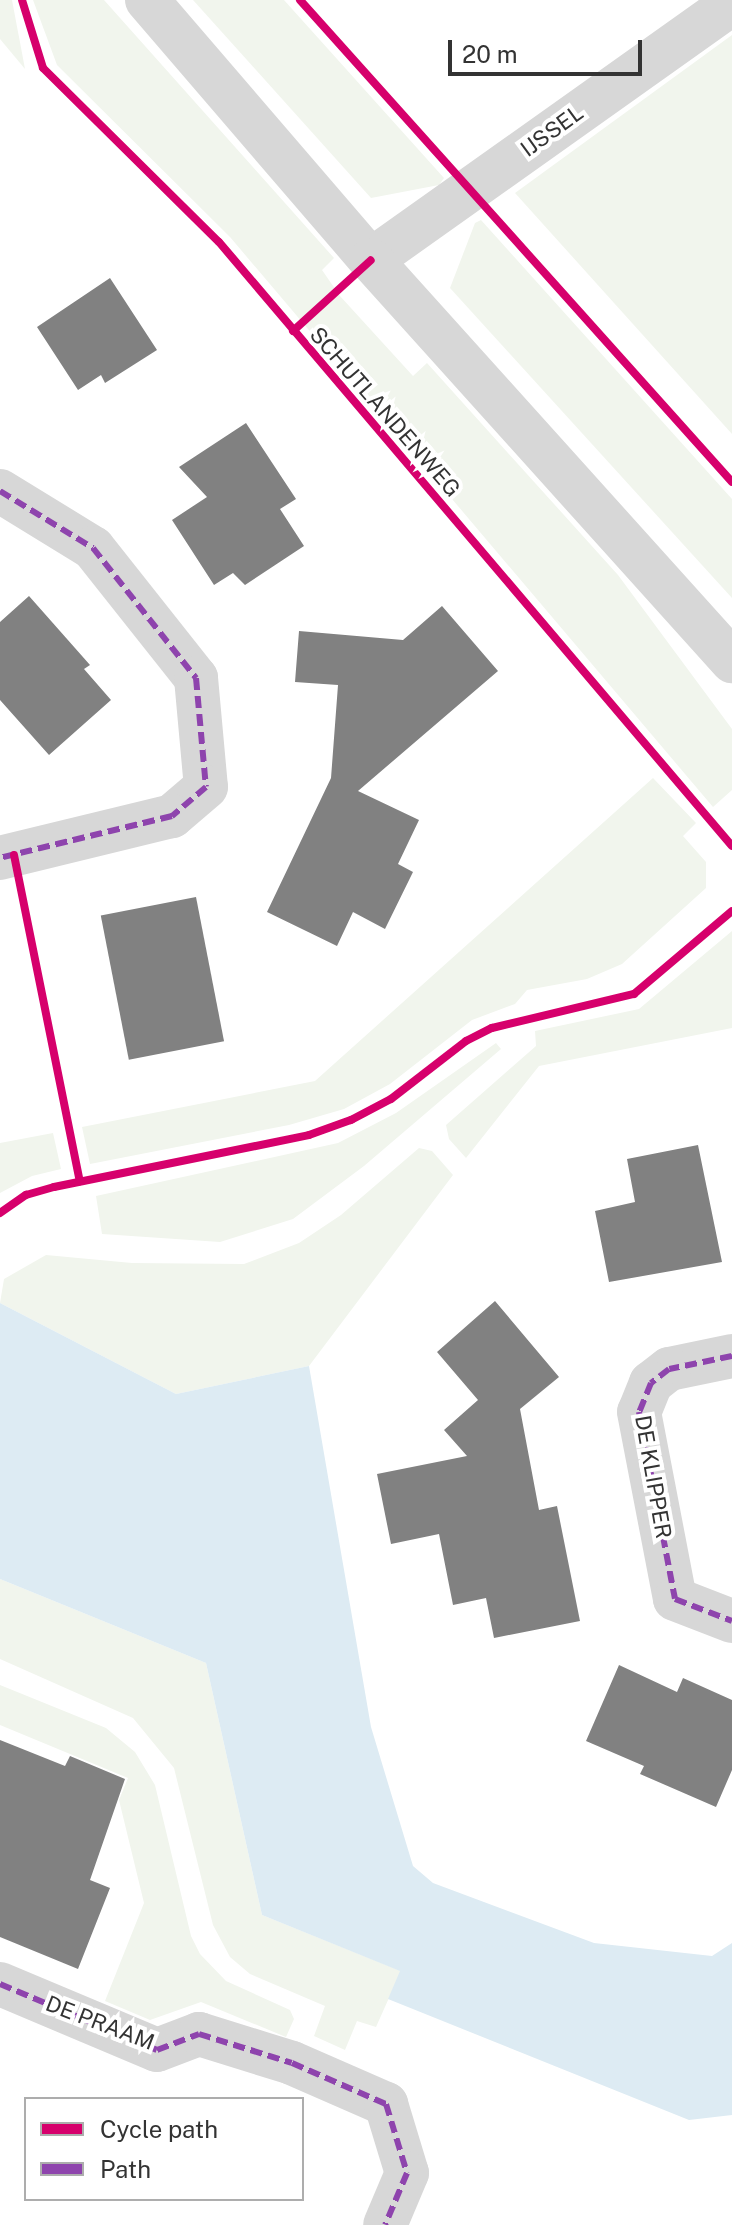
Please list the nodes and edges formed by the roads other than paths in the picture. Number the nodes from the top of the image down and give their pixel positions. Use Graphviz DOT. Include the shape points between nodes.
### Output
graph roads {
  1 [pos="147,0"];
  2 [pos="732,3"];
  3 [pos="371,260"];
  4 [pos="0,491"];
  5 [pos="732,661"];
  6 [pos="0,858"];
  7 [pos="732,1356"];
  8 [pos="732,1621"];
  9 [pos="0,1984"];
  10 [pos="385,2225"];
  1 -- 3 [label="street"];
  2 -- 3 [label="street, IJSSEL"];
  3 -- 5 [label="street"];
  4 -- 6 [label="street" via="93,548 196,678 206,787 172,816"];
  7 -- 8 [label="street, DE KLIPPER" via="669,1369 651,1383 639,1412 675,1599"];
  9 -- 10 [label="street, DE PRAAM" via="157,2050 199,2034 292,2063 386,2104 407,2173"];
}
